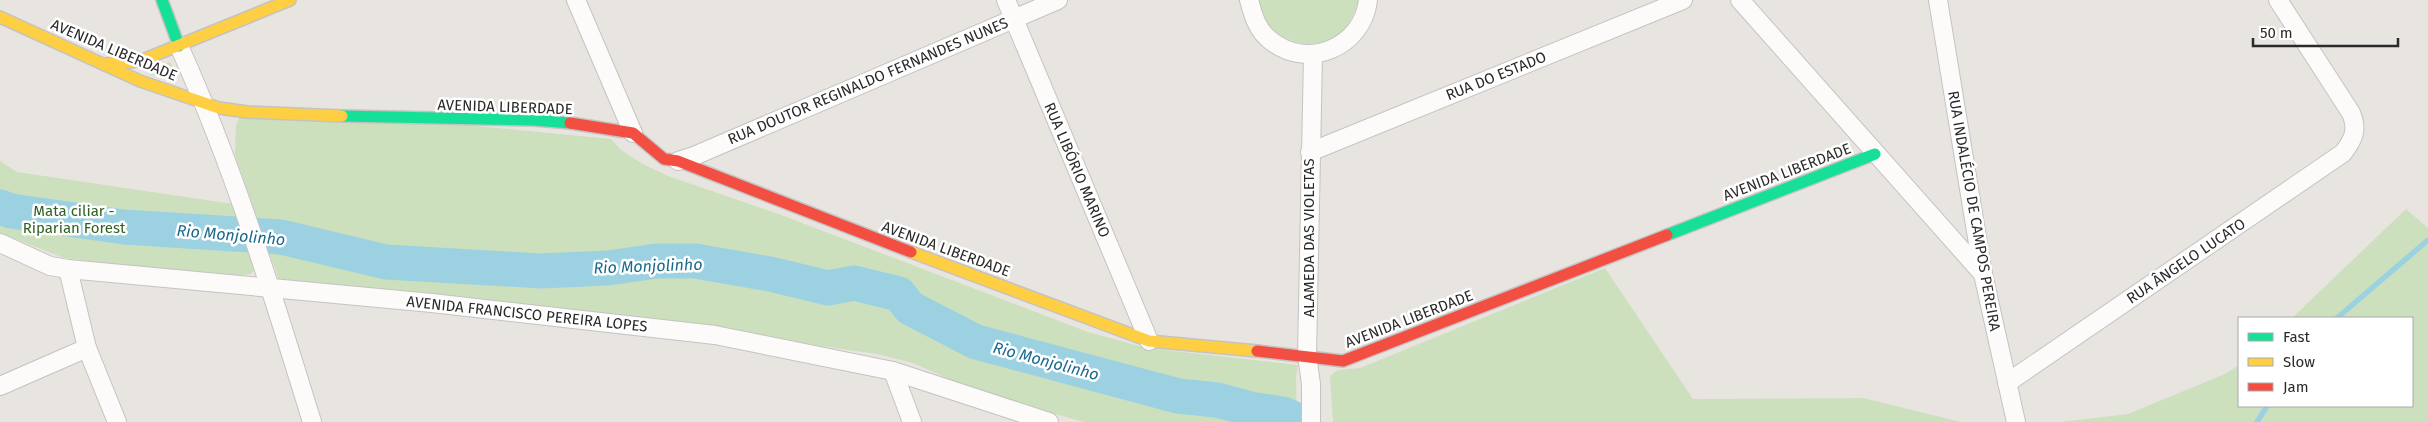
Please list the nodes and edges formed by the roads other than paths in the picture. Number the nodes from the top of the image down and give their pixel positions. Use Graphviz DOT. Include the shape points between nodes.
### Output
graph roads {
  1 [pos="162,0"];
  2 [pos="290,0"];
  3 [pos="576,0"];
  4 [pos="1006,0"];
  5 [pos="1058,0"];
  6 [pos="1248,0"];
  7 [pos="1368,0"];
  8 [pos="1683,0"];
  9 [pos="1740,0"];
  10 [pos="1938,0"];
  11 [pos="2278,0"];
  12 [pos="0,18"];
  13 [pos="1013,18"];
  14 [pos="179,46"];
  15 [pos="1313,55"];
  16 [pos="105,64"];
  17 [pos="204,102"];
  18 [pos="633,133"];
  19 [pos="1310,152"];
  20 [pos="1875,154"];
  21 [pos="678,161"];
  22 [pos="0,243"];
  23 [pos="68,269"];
  24 [pos="1983,274"];
  25 [pos="270,288"];
  26 [pos="1148,341"];
  27 [pos="87,348"];
  28 [pos="1307,355"];
  29 [pos="893,371"];
  30 [pos="2007,383"];
  31 [pos="0,386"];
  32 [pos="117,422"];
  33 [pos="312,422"];
  34 [pos="912,422"];
  35 [pos="1049,422"];
  36 [pos="1311,422"];
  37 [pos="2016,422"];
  1 -- 14 [label="street"];
  2 -- 14 [label="street"];
  3 -- 18 [label="street"];
  4 -- 13 [label="street, RUA LIBÓRIO MARINO"];
  5 -- 13 [label="street, RUA DOUTOR REGINALDO FERNANDES NUNES"];
  6 -- 15 [label="street" via="1254,22 1269,40 1290,52"];
  7 -- 15 [label="street" via="1367,12 1355,34 1336,48"];
  8 -- 19 [label="street, RUA DO ESTADO"];
  9 -- 20 [label="street"];
  10 -- 24 [label="street, RUA INDALÉCIO DE CAMPOS PEREIRA"];
  11 -- 30 [label="street, RUA ÂNGELO LUCATO" via="2350,113 2356,131 2343,153"];
  12 -- 16 [label="street, AVENIDA LIBERDADE"];
  13 -- 21 [label="street, RUA DOUTOR REGINALDO FERNANDES NUNES"];
  13 -- 26 [label="street, RUA LIBÓRIO MARINO"];
  14 -- 16 [label="street" via="140,60"];
  14 -- 17 [label="street"];
  15 -- 19 [label="street, ALAMEDA DAS VIOLETAS"];
  16 -- 17 [label="street, AVENIDA LIBERDADE" via="140,81"];
  17 -- 18 [label="street, AVENIDA LIBERDADE" via="247,112 534,120"];
  17 -- 25 [label="street"];
  18 -- 21 [label="street, AVENIDA LIBERDADE" via="664,159"];
  19 -- 28 [label="street, ALAMEDA DAS VIOLETAS"];
  20 -- 24 [label="street"];
  20 -- 28 [label="street, AVENIDA LIBERDADE" via="1343,361"];
  21 -- 26 [label="street, AVENIDA LIBERDADE" via="855,232"];
  22 -- 23 [label="street, AVENIDA FRANCISCO PEREIRA LOPES" via="50,266"];
  23 -- 25 [label="street, AVENIDA FRANCISCO PEREIRA LOPES"];
  23 -- 27 [label="street"];
  24 -- 30 [label="street, RUA INDALÉCIO DE CAMPOS PEREIRA"];
  25 -- 29 [label="street, AVENIDA FRANCISCO PEREIRA LOPES" via="715,335"];
  25 -- 33 [label="street"];
  26 -- 28 [label="street, AVENIDA LIBERDADE"];
  27 -- 31 [label="street"];
  27 -- 32 [label="street"];
  28 -- 36 [label="street, ALAMEDA DAS VIOLETAS"];
  29 -- 34 [label="street"];
  29 -- 35 [label="street, AVENIDA FRANCISCO PEREIRA LOPES"];
  30 -- 37 [label="street, RUA INDALÉCIO DE CAMPOS PEREIRA"];
}
